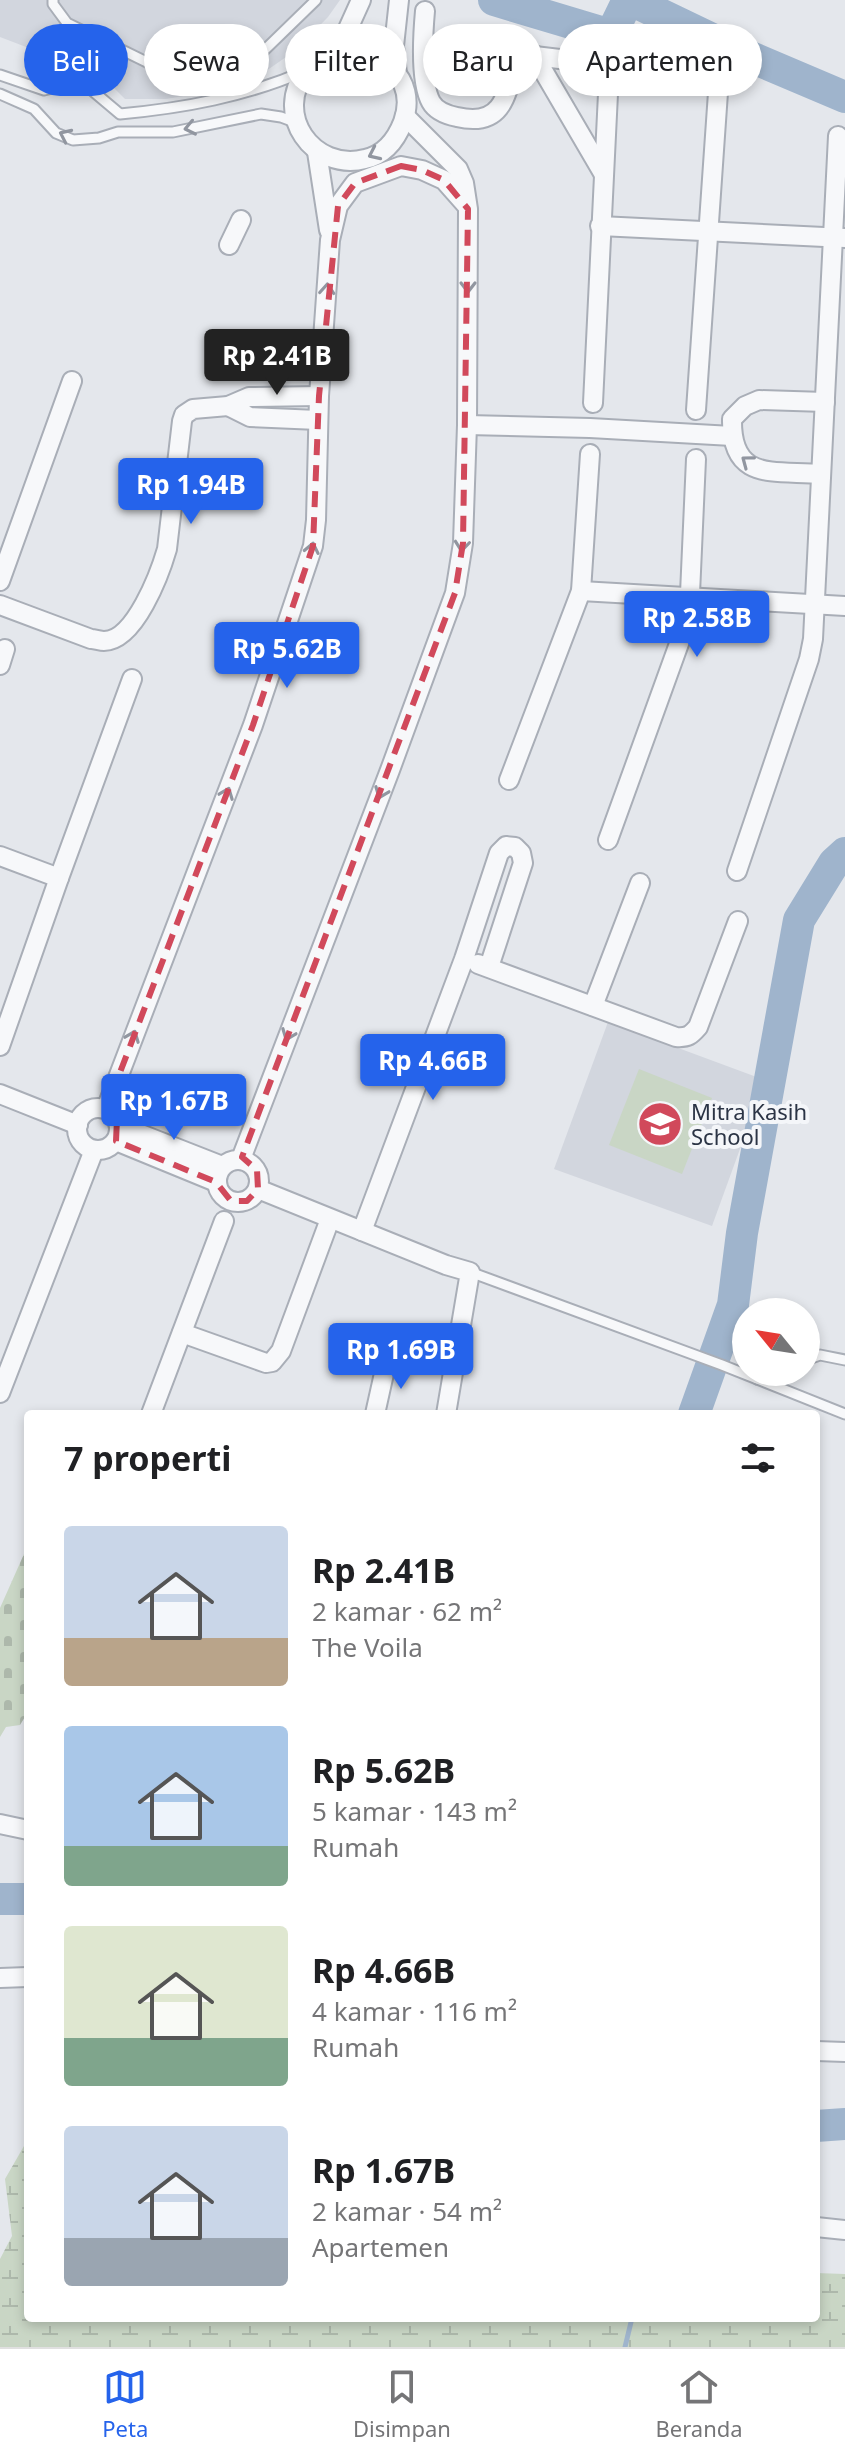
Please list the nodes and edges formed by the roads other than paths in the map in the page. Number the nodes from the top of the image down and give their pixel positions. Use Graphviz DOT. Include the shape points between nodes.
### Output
graph roads {
  1 [pos="53,0"];
  2 [pos="316,0"];
  3 [pos="361,0"];
  4 [pos="399,0"];
  5 [pos="425,11"];
  6 [pos="350,24"];
  7 [pos="395,24"];
  8 [pos="424,24"];
  9 [pos="542,56"];
  10 [pos="542,69"];
  11 [pos="0,75"];
  12 [pos="285,80"];
  13 [pos="24,85"];
  14 [pos="0,94"];
  15 [pos="24,96"];
  16 [pos="99,96"];
  17 [pos="296,96"];
  18 [pos="405,96"];
  19 [pos="429,96"];
  20 [pos="506,96"];
  21 [pos="718,96"];
  22 [pos="22,103"];
  23 [pos="405,116"];
  24 [pos="297,123"];
  25 [pos="838,136"];
  26 [pos="317,152"];
  27 [pos="603,174"];
  28 [pos="468,209"];
  29 [pos="241,220"];
  30 [pos="600,226"];
  31 [pos="708,231"];
  32 [pos="839,238"];
  33 [pos="330,240"];
  34 [pos="229,245"];
  35 [pos="72,381"];
  36 [pos="319,396"];
  37 [pos="825,402"];
  38 [pos="593,403"];
  39 [pos="228,406"];
  40 [pos="696,410"];
  41 [pos="318,420"];
  42 [pos="467,425"];
  43 [pos="732,436"];
  44 [pos="590,454"];
  45 [pos="696,459"];
  46 [pos="821,474"];
  47 [pos="0,581"];
  48 [pos="581,591"];
  49 [pos="691,597"];
  50 [pos="815,604"];
  51 [pos="0,605"];
  52 [pos="845,606"];
  53 [pos="132,679"];
  54 [pos="509,780"];
  55 [pos="608,840"];
  56 [pos="0,856"];
  57 [pos="737,871"];
  58 [pos="59,878"];
  59 [pos="640,883"];
  60 [pos="738,921"];
  61 [pos="464,959"];
  62 [pos="489,967"];
  63 [pos="593,1006"];
  64 [pos="0,1046"];
  65 [pos="0,1094"];
  66 [pos="106,1109"];
  67 [pos="78,1125"];
  68 [pos="118,1134"];
  69 [pos="94,1150"];
  70 [pos="241,1159"];
  71 [pos="219,1174"];
  72 [pos="258,1189"];
  73 [pos="330,1219"];
  74 [pos="224,1221"];
  75 [pos="362,1231"];
  76 [pos="470,1272"];
  77 [pos="182,1333"];
  78 [pos="820,1355"];
  79 [pos="387,1360"];
  80 [pos="845,1360"];
  81 [pos="732,1369"];
  82 [pos="775,1386"];
  83 [pos="0,1393"];
  84 [pos="153,1410"];
  85 [pos="376,1410"];
  86 [pos="447,1410"];
  87 [pos="845,1414"];
  88 [pos="0,1824"];
  89 [pos="24,1829"];
  90 [pos="24,1977"];
  91 [pos="0,1978"];
  92 [pos="820,2051"];
  93 [pos="845,2052"];
  94 [pos="820,2227"];
  95 [pos="845,2230"];
  1 -- 2 [label="lane" via="67,23 173,75 194,76 245,69"];
  3 -- 6 [label="street"];
  4 -- 7 [label="street"];
  5 -- 8 [label="street"];
  9 -- 27 [label="street" via="607,68"];
  10 -- 27 [label="street"];
  11 -- 13 [label="lane"];
  12 -- 16 [label="lane" via="216,101 120,114"];
  14 -- 22 [label="lane"];
  15 -- 22 [label="lane"];
  17 -- 24 [label="street"];
  18 -- 23 [label="street"];
  19 -- 20 [label="street" via="436,110 480,121 495,113"];
  21 -- 31 [label="street"];
  24 -- 22 [label="lane, one-way" via="261,114 173,132 118,132 73,140 56,133 41,114"];
  23 -- 26 [label="street, one-way" via="399,134 371,158 341,162"];
  23 -- 28 [label="street" via="458,169"];
  24 -- 26 [label="street"];
  25 -- 32 [label="street"];
  26 -- 33 [label="street"];
  27 -- 30 [label="street"];
  28 -- 33 [label="street" via="444,180 401,166 355,183 338,206"];
  28 -- 42 [label="street, one-way"];
  29 -- 34 [label="street"];
  30 -- 31 [label="street"];
  30 -- 38 [label="street"];
  31 -- 32 [label="street"];
  31 -- 40 [label="street"];
  32 -- 37 [label="street"];
  36 -- 33 [label="street, one-way"];
  35 -- 47 [label="street"];
  36 -- 39 [label="street" via="249,397"];
  36 -- 41 [label="street"];
  37 -- 43 [label="street" via="759,400 732,419"];
  37 -- 46 [label="street"];
  39 -- 41 [label="street" via="250,417"];
  39 -- 51 [label="street" via="193,409 184,415 167,549 153,588 116,637 106,642"];
  66 -- 41 [label="street, one-way" via="253,725 309,559 316,520"];
  42 -- 43 [label="street"];
  42 -- 70 [label="street, one-way" via="463,543 455,593"];
  46 -- 43 [label="street, one-way" via="757,469 735,452"];
  44 -- 48 [label="street"];
  45 -- 49 [label="street"];
  46 -- 50 [label="street"];
  48 -- 49 [label="street"];
  48 -- 54 [label="street"];
  49 -- 50 [label="street"];
  49 -- 55 [label="street" via="684,632"];
  50 -- 52 [label="street"];
  50 -- 57 [label="street" via="809,659"];
  53 -- 58 [label="street"];
  56 -- 58 [label="street"];
  58 -- 64 [label="street"];
  59 -- 63 [label="street"];
  60 -- 63 [label="street" via="691,1036 676,1037"];
  61 -- 62 [label="street"];
  61 -- 62 [label="street" via="499,853 511,846 521,853 523,863"];
  61 -- 75 [label="street"];
  62 -- 63 [label="street"];
  65 -- 67 [label="street"];
  66 -- 67 [label="street" via="85,1113"];
  66 -- 68 [label="street" via="117,1119"];
  67 -- 69 [label="street" via="80,1139"];
  68 -- 69 [label="street" via="110,1147"];
  68 -- 71 [label="street"];
  69 -- 83 [label="street"];
  70 -- 71 [label="street" via="231,1160"];
  70 -- 72 [label="street" via="257,1170"];
  71 -- 72 [label="street" via="224,1197 236,1202 247,1201"];
  72 -- 73 [label="street"];
  73 -- 75 [label="street"];
  73 -- 77 [label="street" via="281,1351 272,1362"];
  74 -- 77 [label="street"];
  75 -- 76 [label="street"];
  76 -- 81 [label="lane"];
  76 -- 86 [label="street"];
  77 -- 84 [label="street"];
  78 -- 80 [label="lane"];
  79 -- 85 [label="street"];
  82 -- 87 [label="lane"];
  88 -- 89 [label="street"];
  90 -- 91 [label="street"];
  92 -- 93 [label="street"];
  94 -- 95 [label="street"];
}
